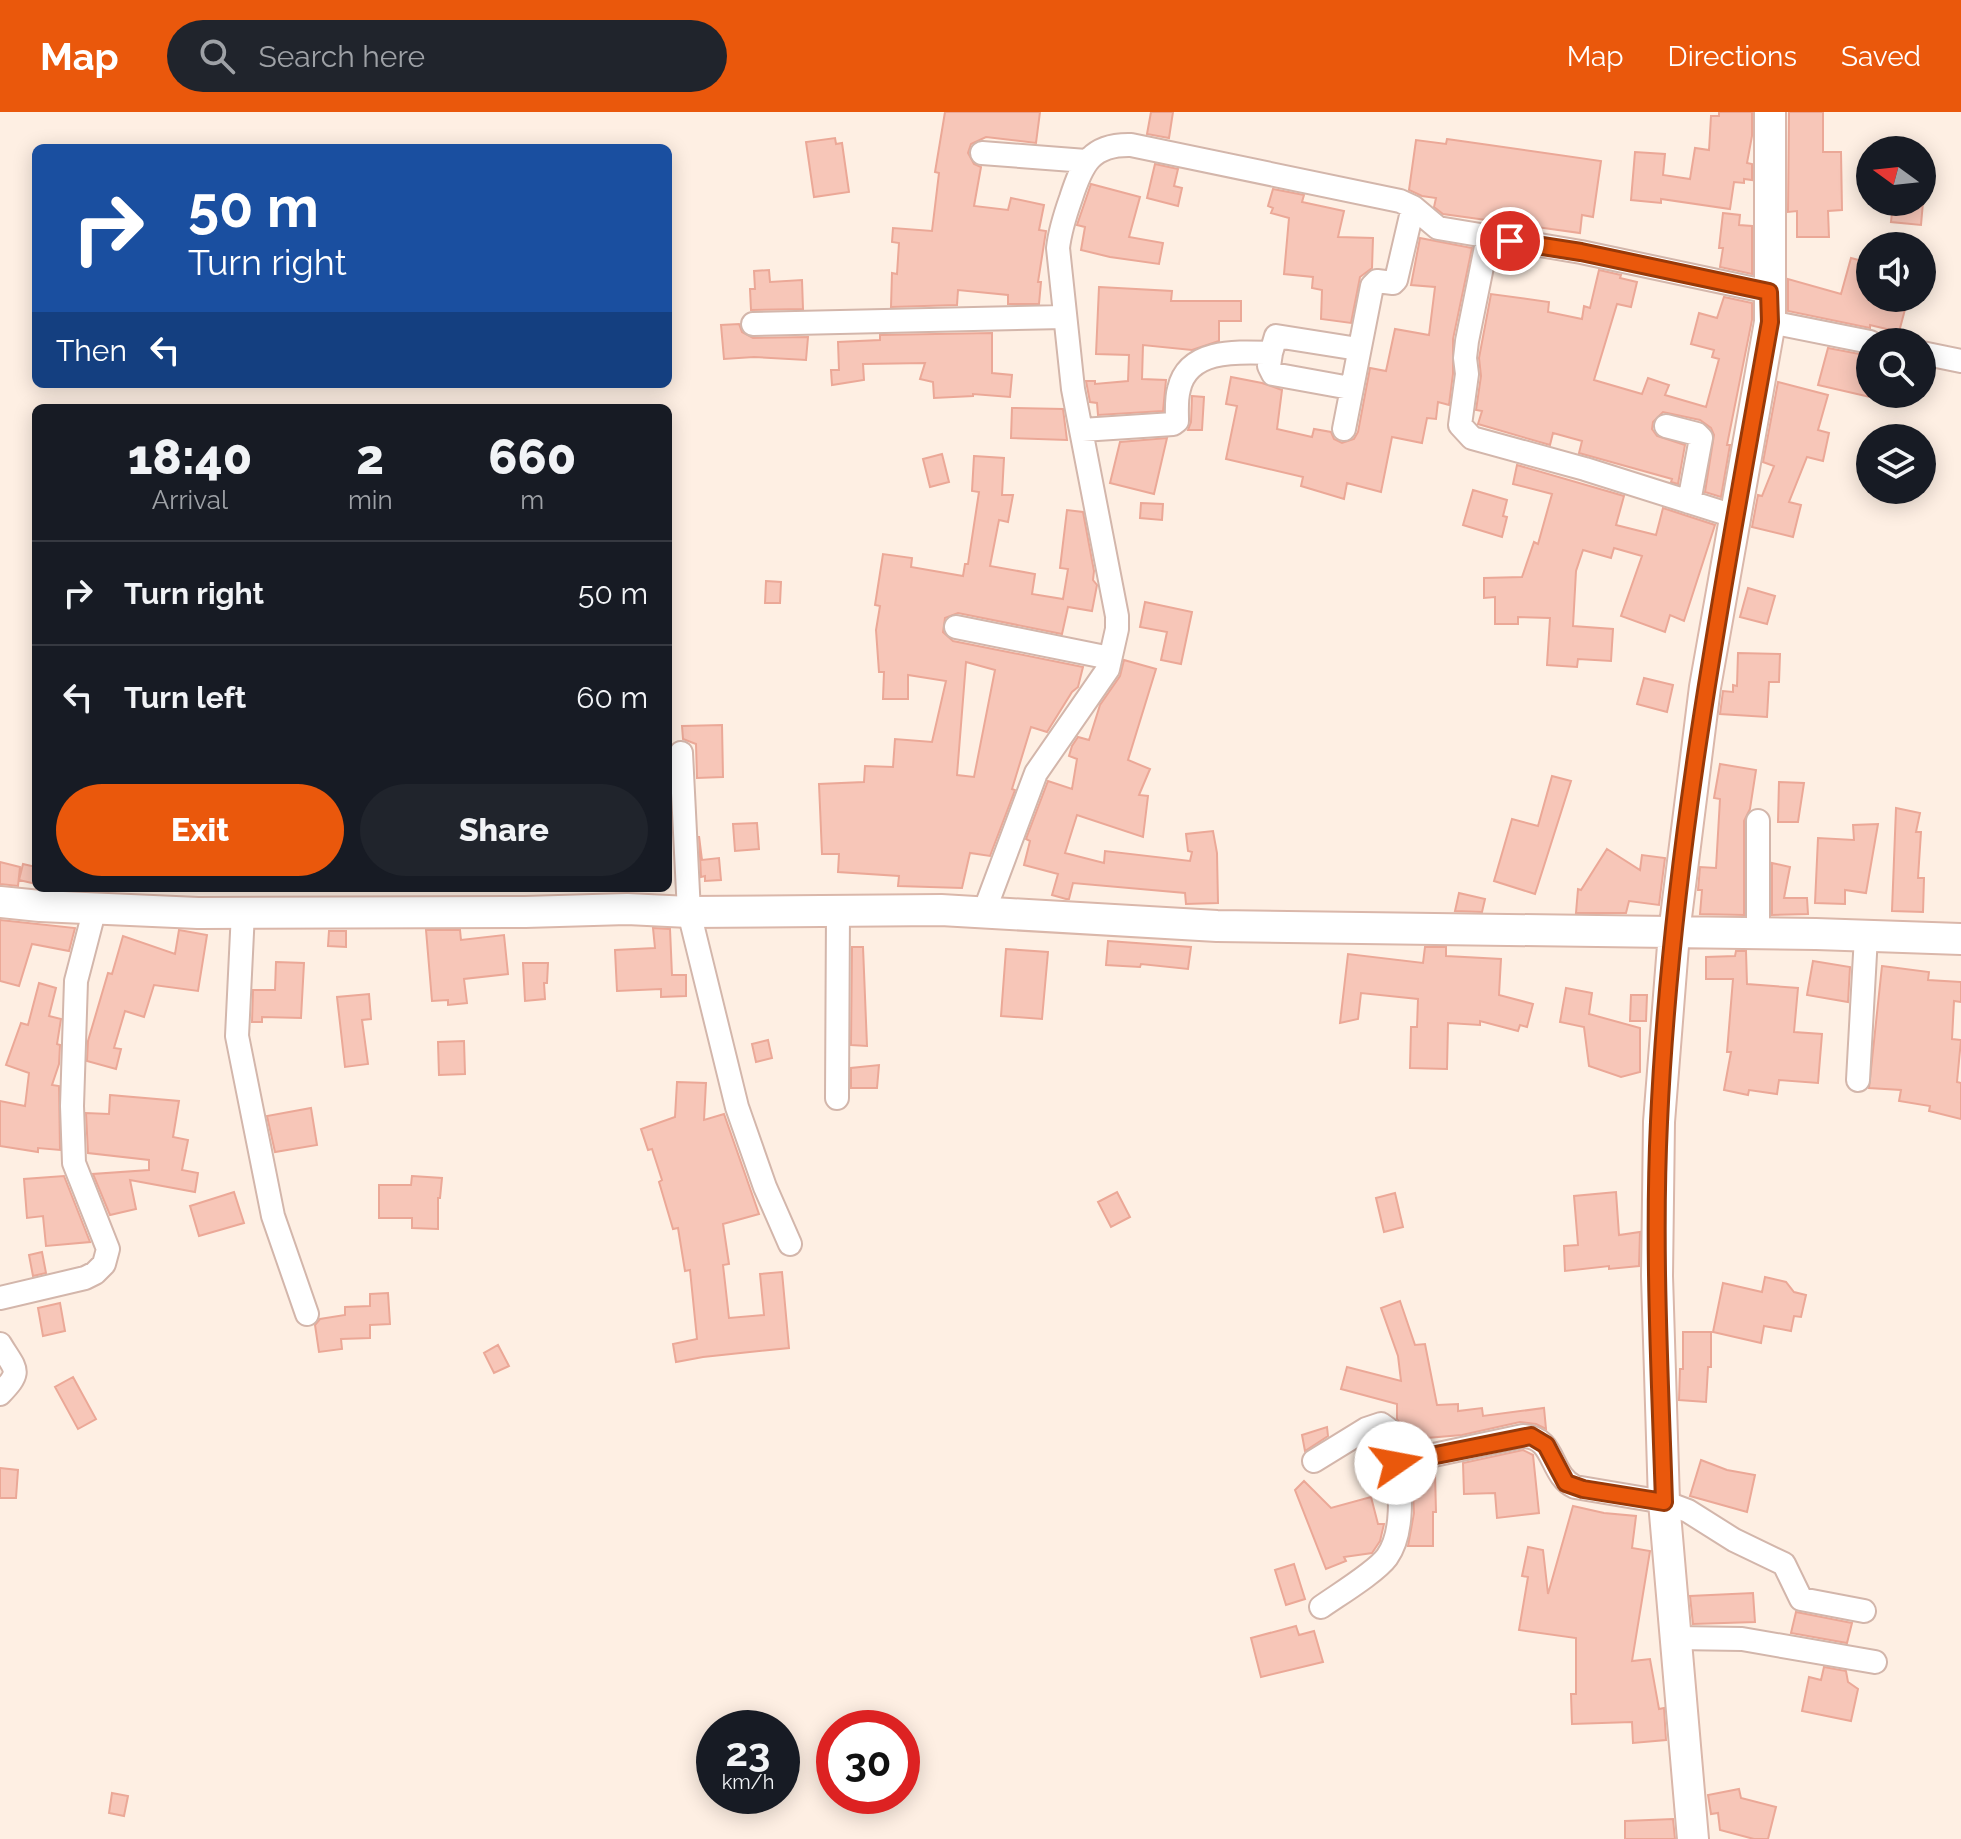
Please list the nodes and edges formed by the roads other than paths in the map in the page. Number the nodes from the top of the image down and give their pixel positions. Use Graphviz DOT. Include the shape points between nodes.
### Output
graph roads {
  1 [pos="1770,112"];
  2 [pos="982,153"];
  3 [pos="1086,161"];
  4 [pos="1413,207"];
  5 [pos="1488,237"];
  6 [pos="1770,307"];
  7 [pos="1064,317"];
  8 [pos="753,324"];
  9 [pos="1856,337"];
  10 [pos="1358,349"];
  11 [pos="1271,353"];
  12 [pos="1936,356"];
  13 [pos="1961,361"];
  14 [pos="1350,388"];
  15 [pos="1666,426"];
  16 [pos="1344,429"];
  17 [pos="1082,430"];
  18 [pos="1689,502"];
  19 [pos="1737,517"];
  20 [pos="956,627"];
  21 [pos="1110,658"];
  22 [pos="681,753"];
  23 [pos="1758,821"];
  24 [pos="0,902"];
  25 [pos="95,908"];
  26 [pos="243,912"];
  27 [pos="689,912"];
  28 [pos="838,912"];
  29 [pos="984,912"];
  30 [pos="1674,933"];
  31 [pos="1758,934"];
  32 [pos="1866,936"];
  33 [pos="1961,939"];
  34 [pos="1858,1080"];
  35 [pos="837,1098"];
  36 [pos="790,1244"];
  37 [pos="0,1298"];
  38 [pos="307,1314"];
  39 [pos="0,1344"];
  40 [pos="0,1394"];
  41 [pos="1314,1461"];
  42 [pos="1396,1463"];
  43 [pos="1664,1502"];
  44 [pos="1321,1607"];
  45 [pos="1864,1611"];
  46 [pos="1676,1638"];
  47 [pos="1875,1662"];
  48 [pos="1693,1839"];
  1 -- 6 [label="street"];
  2 -- 3 [label="street"];
  3 -- 4 [label="street" via="1106,149 1131,145"];
  3 -- 7 [label="street" via="1060,229"];
  4 -- 5 [label="street" via="1438,228"];
  4 -- 10 [label="street" via="1396,280 1372,286"];
  5 -- 6 [label="street" via="1581,252"];
  5 -- 18 [label="street" via="1467,341 1460,425 1464,432"];
  6 -- 9 [label="street"];
  6 -- 19 [label="street"];
  7 -- 8 [label="street"];
  7 -- 17 [label="street"];
  10 -- 11 [label="street" via="1276,336"];
  10 -- 14 [label="street"];
  11 -- 14 [label="street" via="1273,374"];
  11 -- 17 [label="street" via="1239,352 1200,361 1185,373 1173,424"];
  12 -- 13 [label="street"];
  14 -- 16 [label="street"];
  15 -- 18 [label="street" via="1701,438"];
  17 -- 21 [label="street" via="1117,616"];
  18 -- 19 [label="street"];
  19 -- 30 [label="street" via="1705,687"];
  20 -- 21 [label="street"];
  21 -- 29 [label="street" via="1108,669 1036,773"];
  22 -- 27 [label="street"];
  23 -- 31 [label="street"];
  24 -- 25 [label="street"];
  25 -- 26 [label="street"];
  25 -- 37 [label="street" via="76,981 74,1163 108,1249 104,1264 85,1278"];
  26 -- 27 [label="street"];
  26 -- 38 [label="street" via="237,1036 273,1216"];
  27 -- 28 [label="street"];
  27 -- 36 [label="street" via="737,1107"];
  28 -- 29 [label="street"];
  28 -- 35 [label="street"];
  29 -- 30 [label="street" via="1217,926"];
  30 -- 31 [label="street"];
  30 -- 43 [label="street" via="1659,1122 1657,1276"];
  31 -- 32 [label="street"];
  32 -- 33 [label="street"];
  32 -- 34 [label="street"];
  39 -- 40 [label="street" via="15,1378"];
  41 -- 42 [label="street" via="1381,1424 1388,1429"];
  42 -- 43 [label="street" via="1531,1436 1546,1445 1566,1483"];
  42 -- 44 [label="street" via="1398,1528 1392,1548 1385,1560"];
  43 -- 45 [label="street" via="1784,1564 1801,1599"];
  43 -- 46 [label="street"];
  46 -- 47 [label="street" via="1742,1639"];
  46 -- 48 [label="street"];
}
